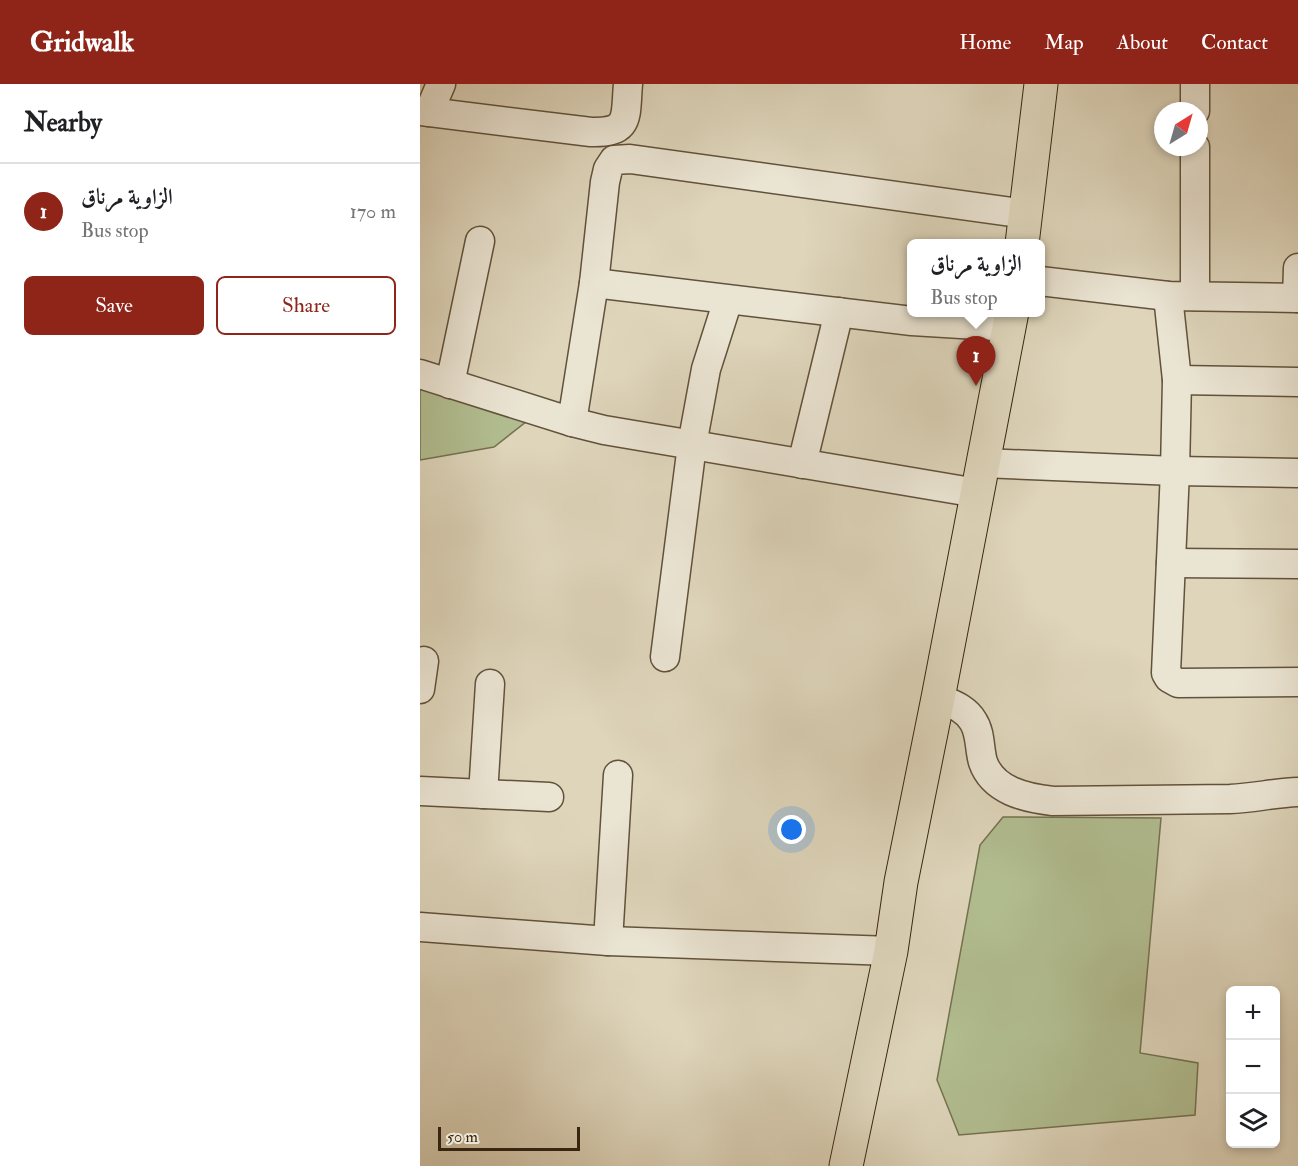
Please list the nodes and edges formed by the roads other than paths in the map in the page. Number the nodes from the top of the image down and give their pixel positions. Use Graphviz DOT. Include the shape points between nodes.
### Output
graph roads {
  1 [pos="441,84"];
  2 [pos="628,84"];
  3 [pos="1041,84"];
  4 [pos="1195,84"];
  5 [pos="1195,102"];
  6 [pos="425,112"];
  7 [pos="1194,156"];
  8 [pos="1024,228"];
  9 [pos="480,241"];
  10 [pos="1298,268"];
  11 [pos="1045,281"];
  12 [pos="594,283"];
  13 [pos="1182,296"];
  14 [pos="1298,298"];
  15 [pos="728,300"];
  16 [pos="839,312"];
  17 [pos="1011,320"];
  18 [pos="420,374"];
  19 [pos="1177,380"];
  20 [pos="1298,382"];
  21 [pos="450,384"];
  22 [pos="572,422"];
  23 [pos="692,445"];
  24 [pos="802,464"];
  25 [pos="1175,471"];
  26 [pos="1298,473"];
  27 [pos="980,478"];
  28 [pos="1171,563"];
  29 [pos="1298,564"];
  30 [pos="665,657"];
  31 [pos="424,661"];
  32 [pos="1298,682"];
  33 [pos="490,684"];
  34 [pos="420,688"];
  35 [pos="939,698"];
  36 [pos="618,775"];
  37 [pos="420,791"];
  38 [pos="1298,792"];
  39 [pos="483,794"];
  40 [pos="549,797"];
  41 [pos="420,927"];
  42 [pos="608,941"];
  43 [pos="891,951"];
  44 [pos="846,1166"];
  1 -- 6 [label="street"];
  2 -- 6 [label="street" via="625,118 610,132"];
  3 -- 8 [label="main road"];
  4 -- 5 [label="street"];
  7 -- 13 [label="street"];
  8 -- 12 [label="street" via="618,159 610,165 605,182"];
  9 -- 21 [label="street"];
  10 -- 14 [label="street"];
  11 -- 13 [label="street"];
  12 -- 15 [label="street"];
  12 -- 22 [label="street"];
  13 -- 14 [label="street"];
  13 -- 19 [label="street"];
  15 -- 16 [label="street"];
  15 -- 23 [label="street" via="706,369"];
  16 -- 17 [label="street" via="912,321"];
  16 -- 24 [label="street"];
  17 -- 27 [label="main road"];
  18 -- 21 [label="street"];
  19 -- 20 [label="street"];
  19 -- 25 [label="street"];
  21 -- 22 [label="street"];
  22 -- 23 [label="street"];
  23 -- 24 [label="street"];
  23 -- 30 [label="street"];
  24 -- 27 [label="street"];
  25 -- 26 [label="street"];
  25 -- 27 [label="street"];
  25 -- 28 [label="street"];
  27 -- 35 [label="main road"];
  28 -- 29 [label="street"];
  28 -- 32 [label="street" via="1165,667 1169,678 1178,684"];
  31 -- 34 [label="street"];
  33 -- 39 [label="street"];
  35 -- 38 [label="street" via="957,706 974,722 984,764 994,780 1027,798 1230,799"];
  35 -- 43 [label="main road" via="901,882"];
  36 -- 42 [label="street"];
  37 -- 39 [label="street"];
  39 -- 40 [label="street"];
  41 -- 42 [label="street"];
  42 -- 43 [label="street"];
  43 -- 44 [label="main road"];
}
